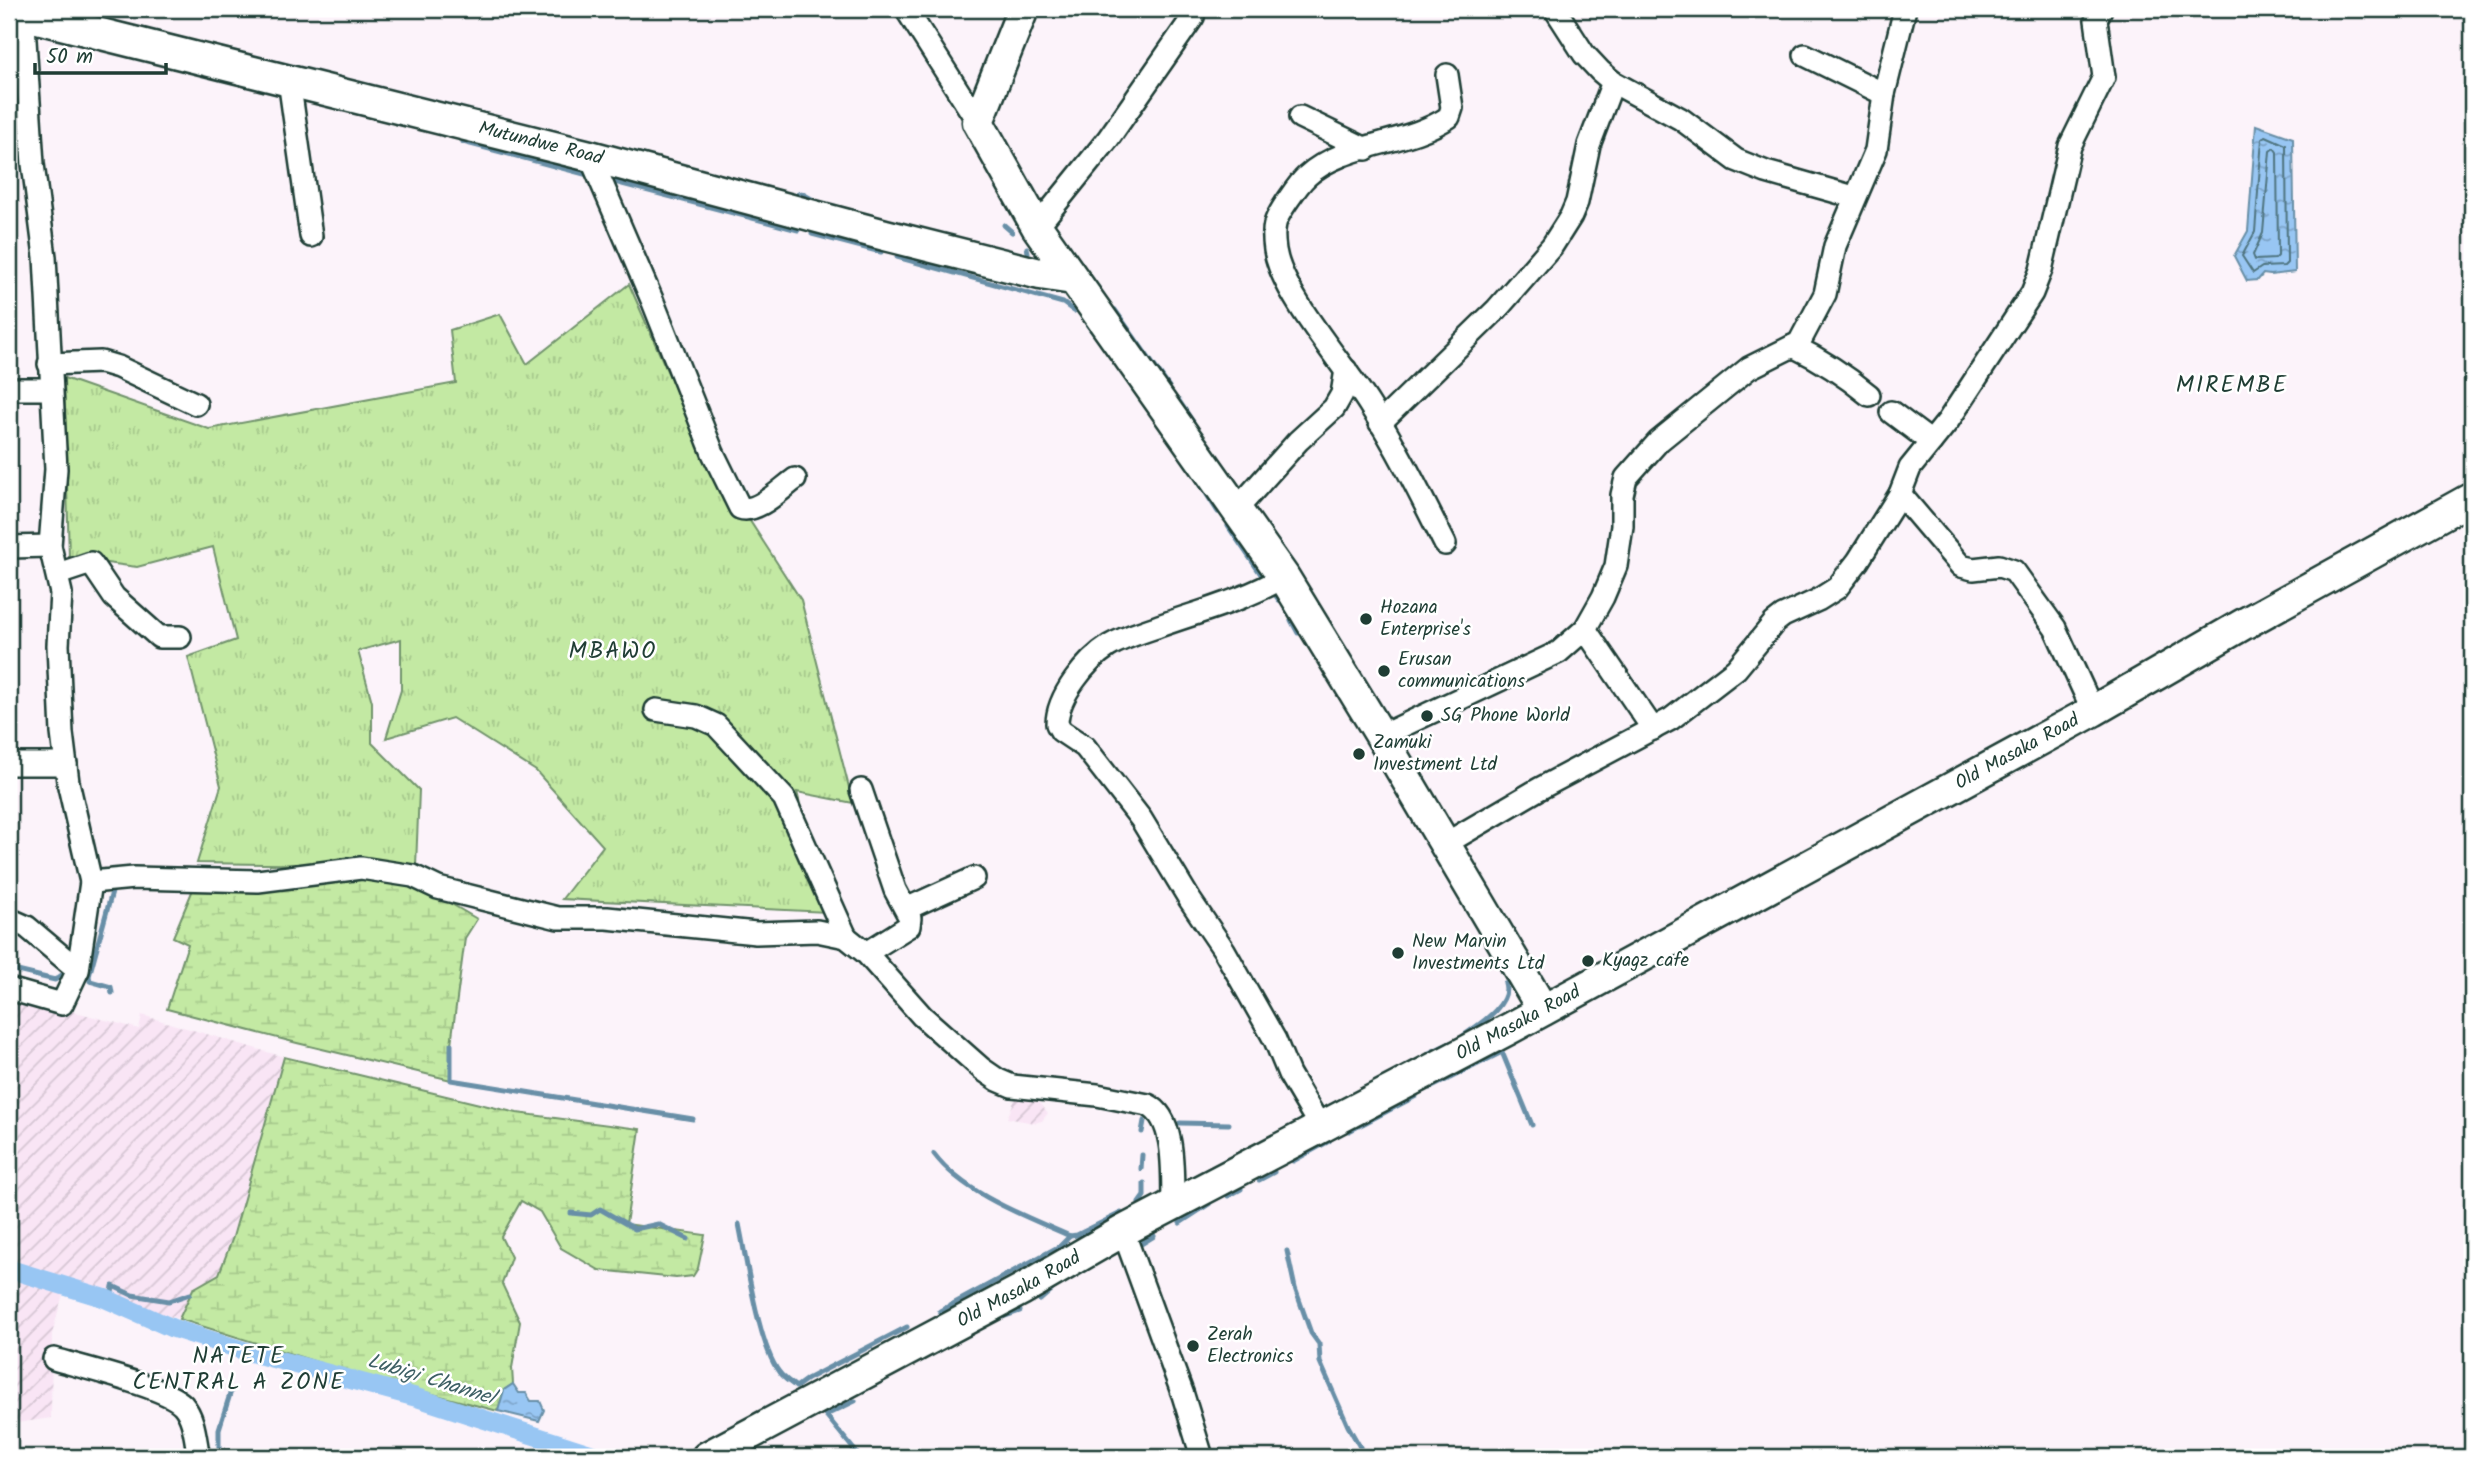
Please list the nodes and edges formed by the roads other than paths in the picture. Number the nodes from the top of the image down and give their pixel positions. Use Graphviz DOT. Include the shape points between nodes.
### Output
graph roads {
  1 [pos="906,9"];
  2 [pos="1023,9"];
  3 [pos="1188,9"];
  4 [pos="1555,9"];
  5 [pos="1905,9"];
  6 [pos="2101,9"];
  7 [pos="18,11"];
  8 [pos="1805,55"];
  9 [pos="1447,75"];
  10 [pos="289,80"];
  11 [pos="1613,82"];
  12 [pos="1884,94"];
  13 [pos="1300,117"];
  14 [pos="978,121"];
  15 [pos="1366,149"];
  16 [pos="590,156"];
  17 [pos="1854,197"];
  18 [pos="1037,227"];
  19 [pos="311,236"];
  20 [pos="1073,279"];
  21 [pos="1793,346"];
  22 [pos="49,364"];
  23 [pos="1346,370"];
  24 [pos="9,389"];
  25 [pos="50,389"];
  26 [pos="1869,395"];
  27 [pos="197,404"];
  28 [pos="1891,412"];
  29 [pos="1380,423"];
  30 [pos="1931,442"];
  31 [pos="795,479"];
  32 [pos="1900,494"];
  33 [pos="2472,498"];
  34 [pos="1237,509"];
  35 [pos="1445,544"];
  36 [pos="50,546"];
  37 [pos="9,547"];
  38 [pos="58,573"];
  39 [pos="1284,577"];
  40 [pos="1585,629"];
  41 [pos="180,637"];
  42 [pos="656,709"];
  43 [pos="2093,711"];
  44 [pos="1653,729"];
  45 [pos="1381,736"];
  46 [pos="9,764"];
  47 [pos="66,764"];
  48 [pos="861,790"];
  49 [pos="1445,844"];
  50 [pos="974,878"];
  51 [pos="91,882"];
  52 [pos="906,909"];
  53 [pos="9,919"];
  54 [pos="846,937"];
  55 [pos="866,953"];
  56 [pos="78,970"];
  57 [pos="9,989"];
  58 [pos="1543,1010"];
  59 [pos="1321,1128"];
  60 [pos="1173,1205"];
  61 [pos="1124,1231"];
  62 [pos="54,1359"];
  63 [pos="199,1457"];
  64 [pos="707,1457"];
  65 [pos="1202,1457"];
  1 -- 14 [label="street"];
  2 -- 14 [label="main road"];
  3 -- 18 [label="street" via="1194,17 1180,38 1108,139"];
  4 -- 11 [label="street" via="1584,54"];
  5 -- 12 [label="street"];
  6 -- 30 [label="street" via="2096,20 2104,77 2070,146 2032,293"];
  7 -- 10 [label="main road, Mutundwe Road"];
  7 -- 22 [label="street" via="45,257"];
  8 -- 12 [label="street"];
  9 -- 15 [label="street" via="1452,108 1448,117"];
  10 -- 16 [label="main road, Mutundwe Road"];
  10 -- 19 [label="street"];
  11 -- 17 [label="street" via="1681,119 1747,166"];
  11 -- 29 [label="street" via="1589,145 1577,202 1552,246 1497,309"];
  12 -- 17 [label="street" via="1876,150"];
  13 -- 15 [label="street"];
  14 -- 18 [label="main road"];
  15 -- 23 [label="street" via="1315,169 1275,223 1282,272"];
  16 -- 20 [label="main road, Mutundwe Road" via="912,242"];
  16 -- 31 [label="street" via="740,508 755,507"];
  17 -- 21 [label="street" via="1835,246 1825,294 1803,337"];
  18 -- 20 [label="main road"];
  20 -- 34 [label="main road"];
  21 -- 26 [label="street" via="1828,364"];
  21 -- 40 [label="street" via="1749,368 1660,441 1626,478 1616,566"];
  22 -- 25 [label="street"];
  22 -- 27 [label="street" via="101,362"];
  23 -- 29 [label="street"];
  23 -- 34 [label="street" via="1334,408"];
  24 -- 25 [label="street"];
  25 -- 36 [label="street" via="56,469"];
  28 -- 30 [label="street"];
  29 -- 35 [label="street"];
  30 -- 32 [label="street" via="1910,468"];
  32 -- 43 [label="street" via="1961,566 1999,566 2014,571 2055,628"];
  32 -- 44 [label="street" via="1837,588 1783,616 1736,669"];
  33 -- 43 [label="main road, Old Masaka Road"];
  34 -- 39 [label="main road"];
  36 -- 37 [label="street"];
  36 -- 38 [label="street"];
  38 -- 41 [label="street" via="91,563 114,597 159,637"];
  38 -- 47 [label="street"];
  39 -- 45 [label="main road"];
  39 -- 59 [label="street" via="1247,596 1108,646 1078,674 1057,724 1085,747 1141,819 1224,950"];
  40 -- 44 [label="street"];
  40 -- 45 [label="street" via="1542,661"];
  42 -- 54 [label="street" via="696,716 716,726 785,798"];
  43 -- 58 [label="main road, Old Masaka Road"];
  44 -- 49 [label="street"];
  45 -- 49 [label="main road"];
  46 -- 47 [label="street"];
  47 -- 51 [label="street"];
  48 -- 52 [label="street" via="895,890"];
  49 -- 58 [label="main road"];
  50 -- 52 [label="street"];
  51 -- 54 [label="street" via="134,878 258,881 361,868 413,876 439,888 558,918 607,918 756,933 817,931"];
  51 -- 56 [label="street"];
  52 -- 55 [label="street" via="909,926"];
  53 -- 56 [label="street" via="27,927"];
  54 -- 55 [label="street"];
  55 -- 60 [label="street" via="922,1016 998,1080 1155,1108 1170,1147"];
  56 -- 57 [label="street" via="62,1004"];
  58 -- 59 [label="main road, Old Masaka Road"];
  59 -- 60 [label="main road, Old Masaka Road"];
  60 -- 61 [label="main road, Old Masaka Road"];
  61 -- 64 [label="main road, Old Masaka Road"];
  61 -- 65 [label="street"];
  62 -- 63 [label="street" via="165,1392 182,1404 191,1418"];
}
